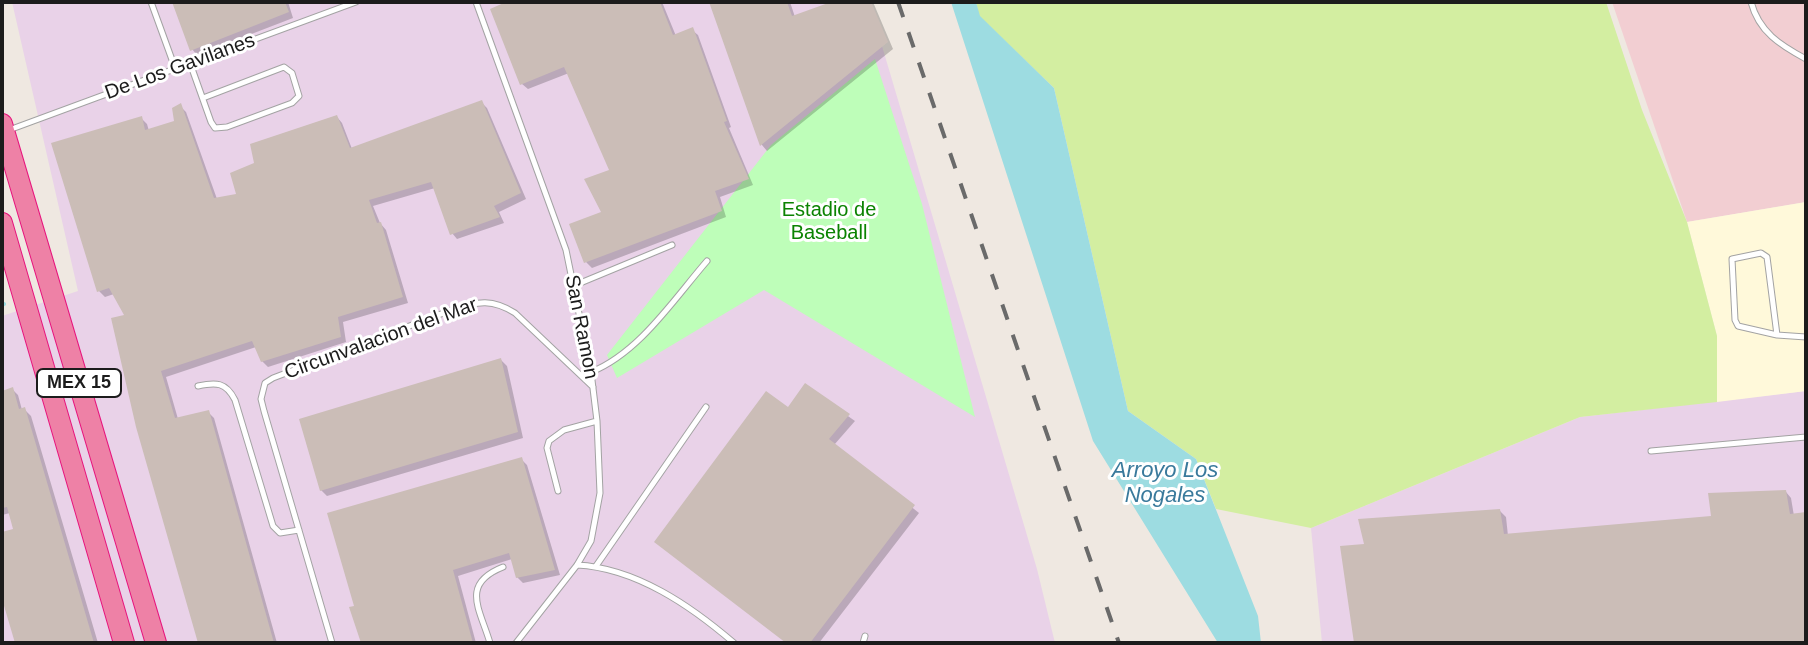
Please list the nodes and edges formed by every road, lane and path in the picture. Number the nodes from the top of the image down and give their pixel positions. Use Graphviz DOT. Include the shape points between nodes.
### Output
graph roads {
  1 [pos="151,2"];
  2 [pos="356,2"];
  3 [pos="476,2"];
  4 [pos="1751,2"];
  5 [pos="1806,59"];
  6 [pos="190,63"];
  7 [pos="175,68"];
  8 [pos="203,98"];
  9 [pos="3,128"];
  10 [pos="3,234"];
  11 [pos="672,245"];
  12 [pos="707,261"];
  13 [pos="573,286"];
  14 [pos="1777,335"];
  15 [pos="1806,337"];
  16 [pos="591,372"];
  17 [pos="198,386"];
  18 [pos="593,387"];
  19 [pos="706,407"];
  20 [pos="597,421"];
  21 [pos="1806,437"];
  22 [pos="1651,451"];
  23 [pos="558,491"];
  24 [pos="299,530"];
  25 [pos="577,565"];
  26 [pos="596,566"];
  27 [pos="503,567"];
  28 [pos="865,636"];
  29 [pos="124,643"];
  30 [pos="156,643"];
  31 [pos="332,643"];
  32 [pos="490,643"];
  33 [pos="516,643"];
  34 [pos="734,643"];
  35 [pos="863,643"];
  1 -- 7 [label="lane"];
  2 -- 6 [label="lane, De Los Gavilanes"];
  3 -- 13 [label="lane, San Ramon" via="566,250"];
  4 -- 5 [label="lane" via="1755,17 1774,41"];
  6 -- 7 [label="lane, De Los Gavilanes"];
  6 -- 8 [label="lane"];
  7 -- 9 [label="lane, De Los Gavilanes"];
  8 -- 8 [label="lane" via="211,122 221,129 299,96 292,73 284,67"];
  9 -- 30 [label="highway, MEX 15"];
  10 -- 29 [label="highway, MEX 15"];
  11 -- 13 [label="lane"];
  12 -- 16 [label="lane" via="631,348"];
  13 -- 16 [label="lane, San Ramon"];
  14 -- 14 [label="lane" via="1767,257 1761,253 1734,258 1730,263 1736,323"];
  14 -- 15 [label="lane"];
  16 -- 18 [label="lane, San Ramon"];
  17 -- 24 [label="lane" via="220,383 230,389 273,526 280,533"];
  18 -- 20 [label="lane, San Ramon"];
  18 -- 24 [label="lane, Circunvalacion del Mar" via="515,313 489,301 454,309 273,378 265,383 261,399"];
  19 -- 26 [label="lane"];
  20 -- 23 [label="lane" via="564,430 549,441"];
  20 -- 25 [label="lane, San Ramon" via="597,520"];
  21 -- 22 [label="lane"];
  24 -- 31 [label="lane, Circunvalacion del Mar"];
  25 -- 26 [label="lane"];
  25 -- 33 [label="lane, San Ramon"];
  26 -- 34 [label="lane" via="667,595"];
  27 -- 32 [label="lane" via="483,576 477,587"];
  28 -- 35 [label="lane"];
}
